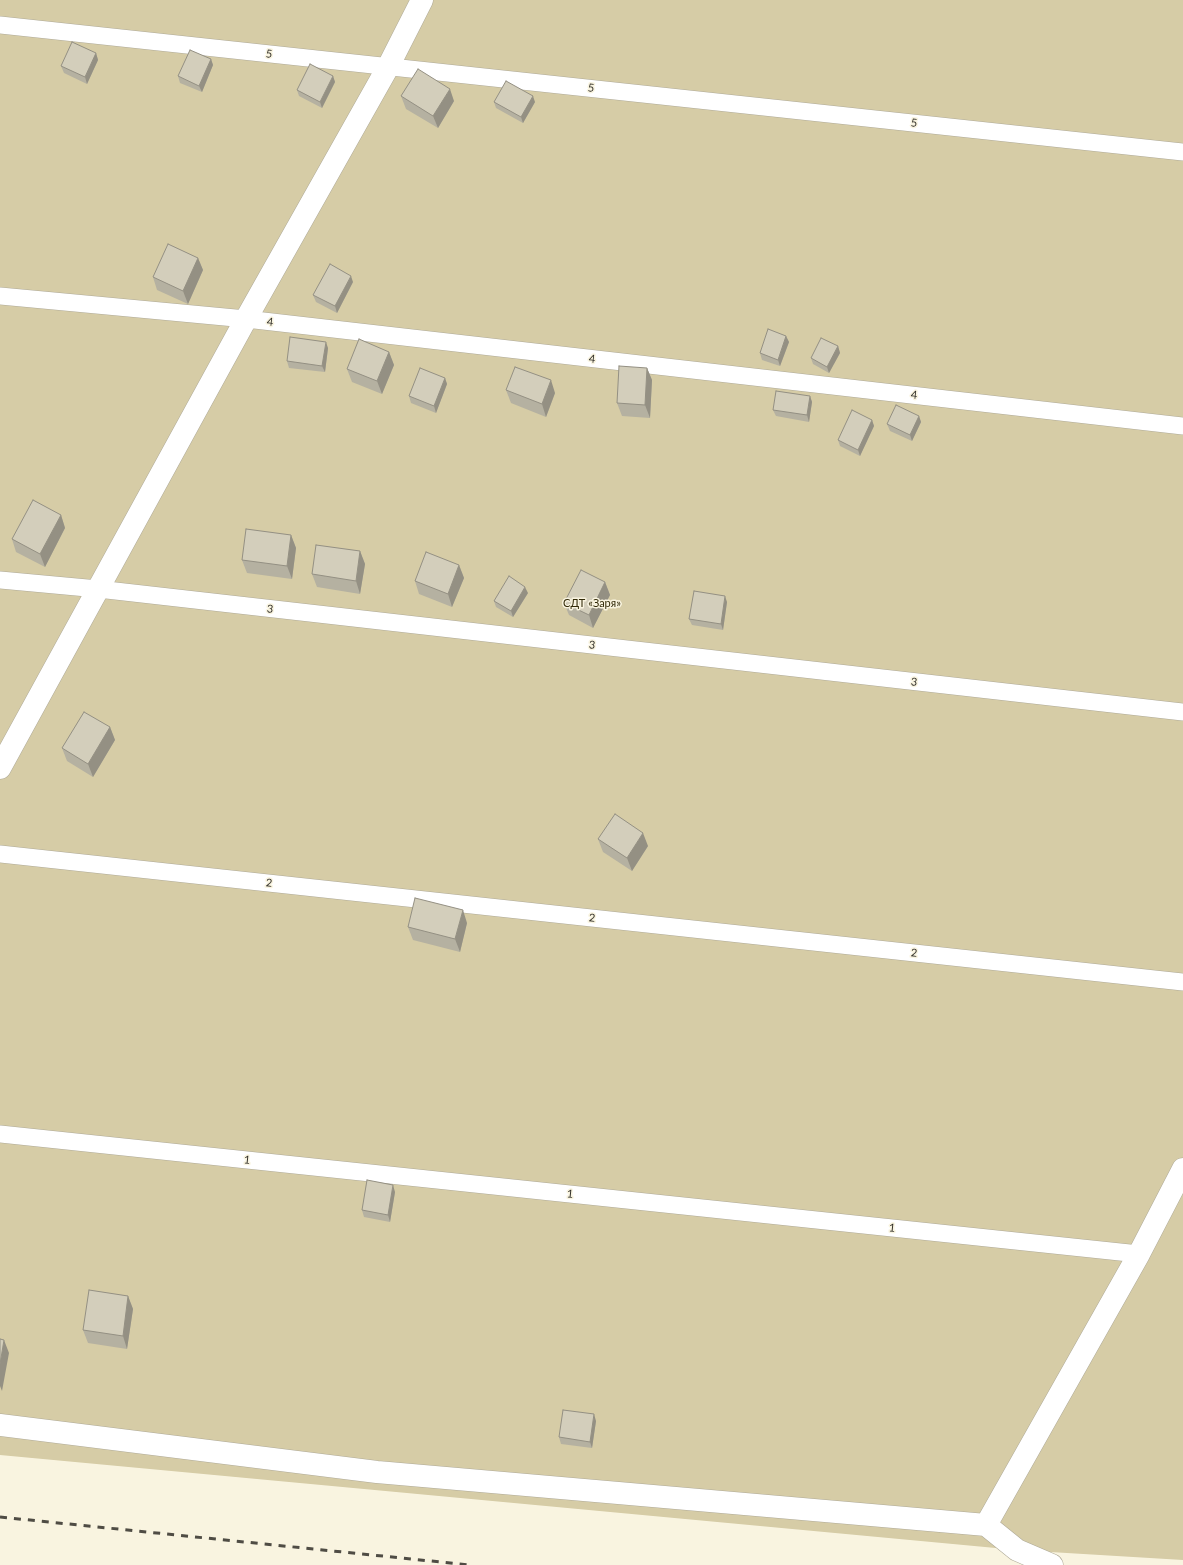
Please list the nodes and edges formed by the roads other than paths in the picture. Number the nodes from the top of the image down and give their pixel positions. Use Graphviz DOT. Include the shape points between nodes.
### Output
graph roads {
  1 [pos="422,0"];
  2 [pos="0,25"];
  3 [pos="388,67"];
  4 [pos="1183,152"];
  5 [pos="0,296"];
  6 [pos="246,319"];
  7 [pos="1183,426"];
  8 [pos="0,580"];
  9 [pos="98,589"];
  10 [pos="1183,712"];
  11 [pos="0,768"];
  12 [pos="0,854"];
  13 [pos="1183,982"];
  14 [pos="0,1134"];
  15 [pos="1183,1169"];
  16 [pos="1139,1254"];
  17 [pos="0,1425"];
  18 [pos="986,1526"];
  19 [pos="1052,1565"];
  1 -- 3 [label="street"];
  2 -- 3 [label="lane, 5"];
  3 -- 4 [label="lane, 5"];
  3 -- 6 [label="street"];
  5 -- 6 [label="lane, 4"];
  6 -- 7 [label="lane, 4"];
  6 -- 9 [label="street"];
  8 -- 9 [label="lane, 3"];
  9 -- 10 [label="lane, 3"];
  9 -- 11 [label="street"];
  12 -- 13 [label="lane, 2"];
  14 -- 16 [label="lane, 1"];
  15 -- 16 [label="street"];
  16 -- 18 [label="street"];
  17 -- 18 [label="street" via="377,1472"];
  18 -- 19 [label="street" via="1016,1550"];
}
